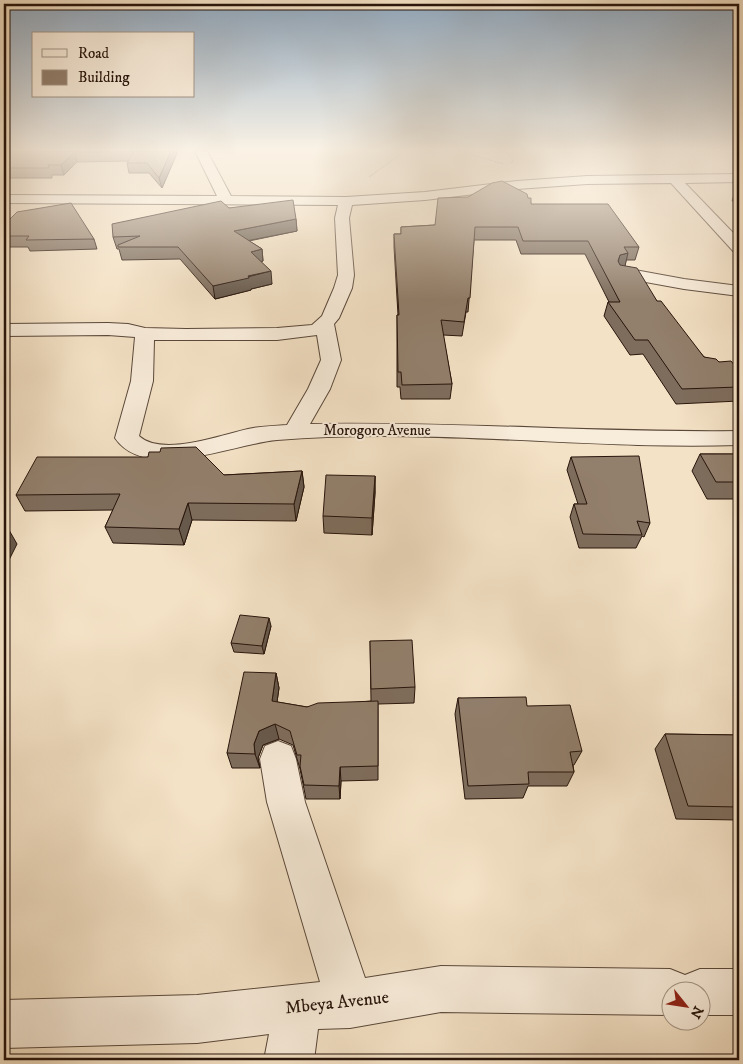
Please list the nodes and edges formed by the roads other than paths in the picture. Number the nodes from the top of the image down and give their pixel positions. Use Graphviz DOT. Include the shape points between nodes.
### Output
graph roads {
  1 [pos="306,201"];
  2 [pos="349,201"];
  3 [pos="354,201"];
  4 [pos="695,201"];
  5 [pos="739,248"];
  6 [pos="624,273"];
  7 [pos="739,291"];
  8 [pos="325,325"];
  9 [pos="4,331"];
  10 [pos="145,334"];
  11 [pos="4,350"];
  12 [pos="294,432"];
  13 [pos="739,438"];
  14 [pos="278,759"];
  15 [pos="660,992"];
  16 [pos="710,992"];
  17 [pos="739,992"];
  18 [pos="350,1004"];
  19 [pos="297,1007"];
  20 [pos="4,1024"];
  21 [pos="289,1060"];
  1 -- 2 [label="street"];
  2 -- 3 [label="street"];
  2 -- 8 [label="street" via="342,218 346,275"];
  4 -- 5 [label="street"];
  6 -- 7 [label="street"];
  8 -- 10 [label="street" via="311,331 277,334"];
  8 -- 12 [label="street" via="331,360 319,389"];
  9 -- 10 [label="street" via="108,329"];
  9 -- 11 [label="street" via="10,341"];
  10 -- 12 [label="street, Morogoro Avenue" via="142,381 127,433 131,443 151,452 163,453 248,436"];
  12 -- 13 [label="street, Morogoro Avenue" via="399,429 595,438"];
  14 -- 18 [label="street" via="286,802"];
  15 -- 18 [label="street, Mbeya Avenue" via="441,988"];
  16 -- 17 [label="street"];
  18 -- 19 [label="street, Mbeya Avenue"];
  19 -- 20 [label="street, Mbeya Avenue" via="197,1019"];
  19 -- 21 [label="street"];
}
